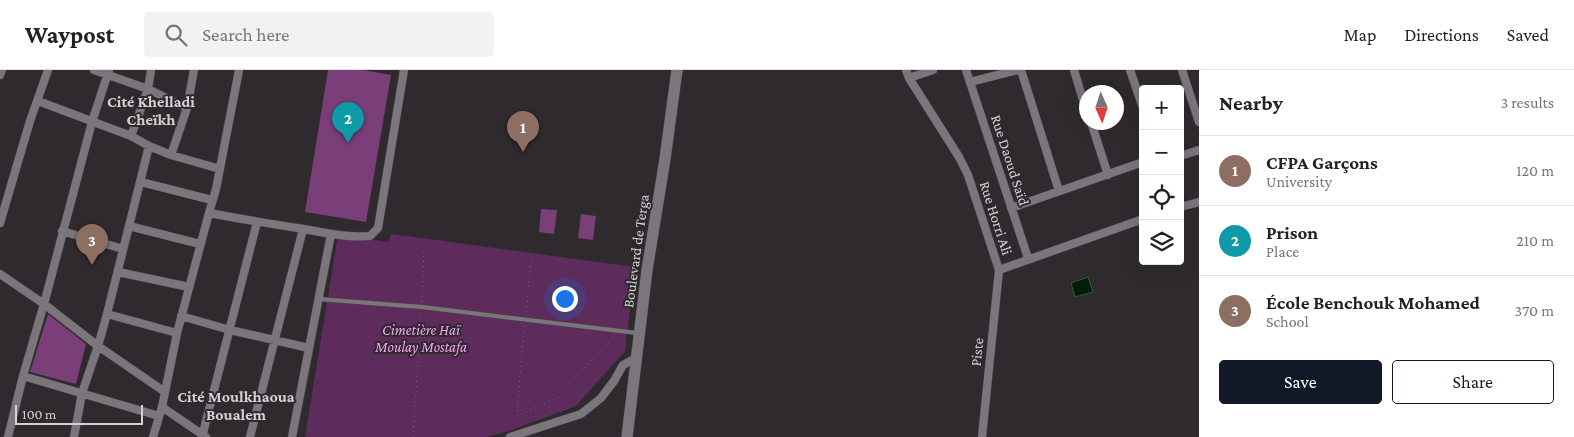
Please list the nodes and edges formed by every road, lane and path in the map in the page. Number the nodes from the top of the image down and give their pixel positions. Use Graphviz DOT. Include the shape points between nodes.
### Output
graph roads {
  1 [pos="2,70"];
  2 [pos="48,70"];
  3 [pos="94,70"];
  4 [pos="152,70"];
  5 [pos="194,70"];
  6 [pos="239,70"];
  7 [pos="404,70"];
  8 [pos="678,70"];
  9 [pos="933,70"];
  10 [pos="966,70"];
  11 [pos="1019,70"];
  12 [pos="1074,70"];
  13 [pos="1130,70"];
  14 [pos="1182,70"];
  15 [pos="109,72"];
  16 [pos="907,74"];
  17 [pos="0,75"];
  18 [pos="970,82"];
  19 [pos="1079,87"];
  20 [pos="148,89"];
  21 [pos="1139,96"];
  22 [pos="38,101"];
  23 [pos="1196,106"];
  24 [pos="186,108"];
  25 [pos="92,122"];
  26 [pos="1199,122"];
  27 [pos="1094,130"];
  28 [pos="131,136"];
  29 [pos="150,146"];
  30 [pos="1199,150"];
  31 [pos="171,155"];
  32 [pos="1184,155"];
  33 [pos="1139,163"];
  34 [pos="220,169"];
  35 [pos="1108,175"];
  36 [pos="141,182"];
  37 [pos="1059,190"];
  38 [pos="212,200"];
  39 [pos="1199,202"];
  40 [pos="1184,206"];
  41 [pos="1011,208"];
  42 [pos="209,213"];
  43 [pos="1140,220"];
  44 [pos="257,222"];
  45 [pos="0,223"];
  46 [pos="128,226"];
  47 [pos="303,229"];
  48 [pos="62,232"];
  49 [pos="331,234"];
  50 [pos="200,244"];
  51 [pos="424,248"];
  52 [pos="123,249"];
  53 [pos="1028,258"];
  54 [pos="531,261"];
  55 [pos="999,270"];
  56 [pos="118,272"];
  57 [pos="0,274"];
  58 [pos="189,287"];
  59 [pos="318,299"];
  60 [pos="44,304"];
  61 [pos="422,307"];
  62 [pos="107,314"];
  63 [pos="181,316"];
  64 [pos="525,319"];
  65 [pos="230,330"];
  66 [pos="619,330"];
  67 [pos="177,332"];
  68 [pos="640,333"];
  69 [pos="275,340"];
  70 [pos="98,346"];
  71 [pos="309,348"];
  72 [pos="636,358"];
  73 [pos="23,376"];
  74 [pos="165,392"];
  75 [pos="82,393"];
  76 [pos="162,407"];
  77 [pos="159,416"];
  78 [pos="204,436"];
  79 [pos="8,437"];
  80 [pos="74,437"];
  81 [pos="153,437"];
  82 [pos="250,437"];
  83 [pos="292,437"];
  84 [pos="413,437"];
  85 [pos="510,437"];
  86 [pos="627,437"];
  87 [pos="982,437"];
  1 -- 17 [label="street"];
  2 -- 22 [label="street"];
  3 -- 15 [label="street"];
  4 -- 20 [label="street"];
  5 -- 24 [label="street"];
  6 -- 34 [label="street"];
  7 -- 49 [label="street" via="378,228 370,236"];
  8 -- 68 [label="main road, Boulevard de Terga"];
  9 -- 16 [label="street"];
  10 -- 18 [label="street, Rue Daoud Saïd"];
  11 -- 18 [label="street"];
  11 -- 37 [label="street"];
  12 -- 19 [label="street"];
  13 -- 21 [label="street"];
  14 -- 23 [label="street"];
  15 -- 20 [label="street"];
  15 -- 25 [label="street"];
  16 -- 55 [label="street, Rue Horri Ali" via="968,175"];
  18 -- 41 [label="street, Rue Daoud Saïd"];
  20 -- 24 [label="street"];
  20 -- 28 [label="street"];
  22 -- 25 [label="street"];
  22 -- 45 [label="street"];
  23 -- 26 [label="street"];
  24 -- 31 [label="street"];
  25 -- 28 [label="street"];
  25 -- 48 [label="street"];
  27 -- 35 [label="street"];
  28 -- 29 [label="street"];
  29 -- 31 [label="street"];
  29 -- 36 [label="street"];
  30 -- 32 [label="street"];
  31 -- 34 [label="street"];
  33 -- 35 [label="street"];
  34 -- 38 [label="street"];
  35 -- 37 [label="street"];
  36 -- 38 [label="street"];
  36 -- 46 [label="street"];
  37 -- 41 [label="street"];
  38 -- 42 [label="street"];
  39 -- 40 [label="street"];
  41 -- 53 [label="street, Rue Daoud Saïd"];
  42 -- 44 [label="street"];
  42 -- 50 [label="street"];
  43 -- 53 [label="street, Rue Horri Ali"];
  44 -- 47 [label="street"];
  44 -- 65 [label="street"];
  46 -- 50 [label="street"];
  46 -- 52 [label="street"];
  47 -- 49 [label="street"];
  47 -- 69 [label="street"];
  48 -- 52 [label="street"];
  48 -- 60 [label="street"];
  49 -- 59 [label="street"];
  50 -- 58 [label="street"];
  51 -- 61 [label="path"];
  52 -- 56 [label="street"];
  53 -- 55 [label="street, Rue Horri Ali"];
  54 -- 64 [label="path"];
  55 -- 87 [label="street, Piste"];
  56 -- 58 [label="street"];
  56 -- 62 [label="street"];
  57 -- 60 [label="street"];
  58 -- 63 [label="street"];
  59 -- 61 [label="lane"];
  59 -- 71 [label="street"];
  60 -- 70 [label="street"];
  60 -- 73 [label="street"];
  61 -- 64 [label="lane"];
  61 -- 84 [label="path"];
  62 -- 67 [label="street"];
  62 -- 70 [label="street"];
  63 -- 65 [label="street"];
  63 -- 67 [label="street"];
  64 -- 66 [label="lane"];
  64 -- 66 [label="path" via="517,416 558,398"];
  65 -- 69 [label="street"];
  65 -- 78 [label="street"];
  66 -- 68 [label="lane"];
  67 -- 74 [label="street"];
  68 -- 72 [label="main road, Boulevard de Terga"];
  69 -- 71 [label="street"];
  69 -- 82 [label="street"];
  70 -- 74 [label="street"];
  70 -- 75 [label="street"];
  71 -- 83 [label="street"];
  72 -- 85 [label="street" via="623,365 601,398 582,414"];
  72 -- 86 [label="main road, Boulevard de Terga"];
  73 -- 75 [label="street"];
  73 -- 79 [label="street"];
  74 -- 76 [label="street"];
  75 -- 77 [label="street"];
  75 -- 80 [label="street"];
  76 -- 77 [label="street"];
  76 -- 78 [label="street"];
  77 -- 81 [label="street"];
}
